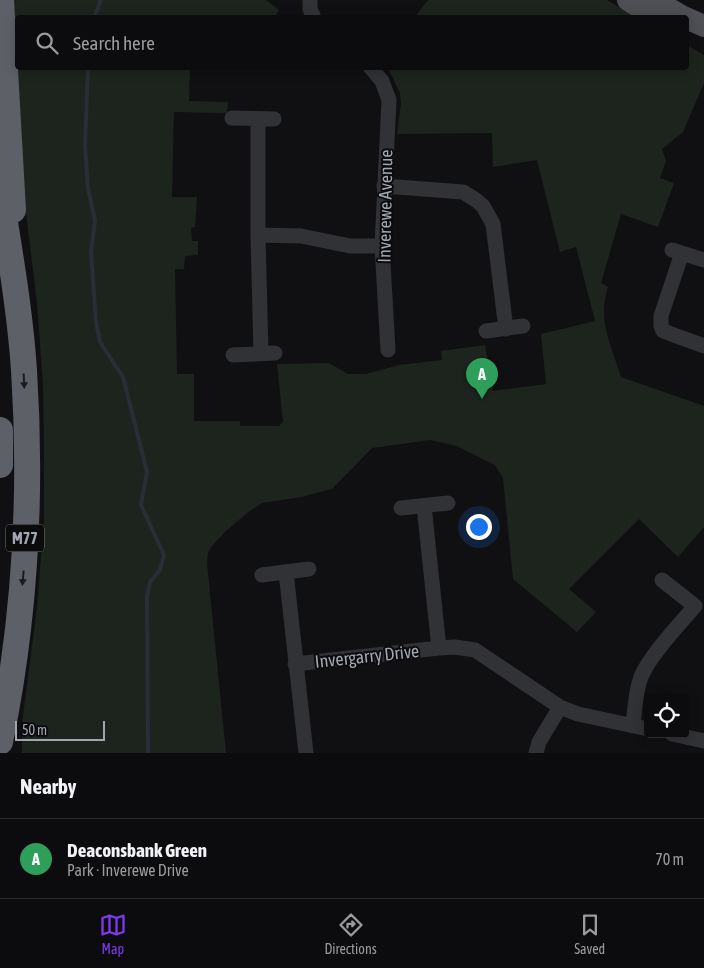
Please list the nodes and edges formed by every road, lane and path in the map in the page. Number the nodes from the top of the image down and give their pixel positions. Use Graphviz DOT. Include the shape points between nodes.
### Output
graph roads {
  1 [pos="1,0"];
  2 [pos="310,0"];
  3 [pos="628,0"];
  4 [pos="654,0"];
  5 [pos="312,15"];
  6 [pos="651,15"];
  7 [pos="681,15"];
  8 [pos="689,19"];
  9 [pos="704,26"];
  10 [pos="689,35"];
  11 [pos="704,42"];
  12 [pos="373,70"];
  13 [pos="232,118"];
  14 [pos="258,119"];
  15 [pos="274,119"];
  16 [pos="384,186"];
  17 [pos="0,190"];
  18 [pos="258,235"];
  19 [pos="382,246"];
  20 [pos="704,260"];
  21 [pos="523,326"];
  22 [pos="506,329"];
  23 [pos="486,331"];
  24 [pos="20,333"];
  25 [pos="704,346"];
  26 [pos="388,350"];
  27 [pos="233,355"];
  28 [pos="0,430"];
  29 [pos="0,465"];
  30 [pos="448,504"];
  31 [pos="424,506"];
  32 [pos="401,508"];
  33 [pos="309,569"];
  34 [pos="286,572"];
  35 [pos="262,575"];
  36 [pos="662,580"];
  37 [pos="700,610"];
  38 [pos="439,648"];
  39 [pos="296,664"];
  40 [pos="560,707"];
  41 [pos="640,728"];
  42 [pos="689,738"];
  43 [pos="704,741"];
  44 [pos="0,742"];
  45 [pos="306,753"];
  46 [pos="536,753"];
  1 -- 24 [label="highway, M77"];
  2 -- 5 [label="street"];
  3 -- 6 [label="main road"];
  4 -- 7 [label="main road"];
  8 -- 9 [label="main road"];
  10 -- 11 [label="main road"];
  12 -- 16 [label="street, Inverewe Avenue" via="382,80 389,100"];
  13 -- 14 [label="street"];
  14 -- 15 [label="street"];
  14 -- 18 [label="street"];
  16 -- 19 [label="street, Inverewe Avenue"];
  16 -- 22 [label="street" via="463,192 483,206 493,224"];
  17 -- 24 [label="highway, M77"];
  18 -- 19 [label="street" via="301,236 350,246"];
  18 -- 27 [label="street" via="268,353"];
  19 -- 26 [label="street, Inverewe Avenue"];
  20 -- 25 [label="street" via="677,251 661,316 664,331"];
  21 -- 22 [label="street"];
  22 -- 23 [label="street"];
  24 -- 44 [label="highway, M77, one-way" via="28,458 26,530 19,623"];
  28 -- 29 [label="highway"];
  30 -- 31 [label="street"];
  31 -- 32 [label="street"];
  31 -- 38 [label="street, Invergarry Drive"];
  33 -- 34 [label="street"];
  34 -- 35 [label="street"];
  34 -- 39 [label="street, Invergarry Drive"];
  36 -- 37 [label="street"];
  37 -- 41 [label="street" via="650,661 641,676 637,689"];
  38 -- 39 [label="street, Invergarry Drive"];
  38 -- 40 [label="street, Invergarry Drive" via="475,650"];
  39 -- 45 [label="street, Invergarry Drive"];
  40 -- 41 [label="street, Invergarry Drive"];
  40 -- 46 [label="street"];
  42 -- 43 [label="street"];
}
